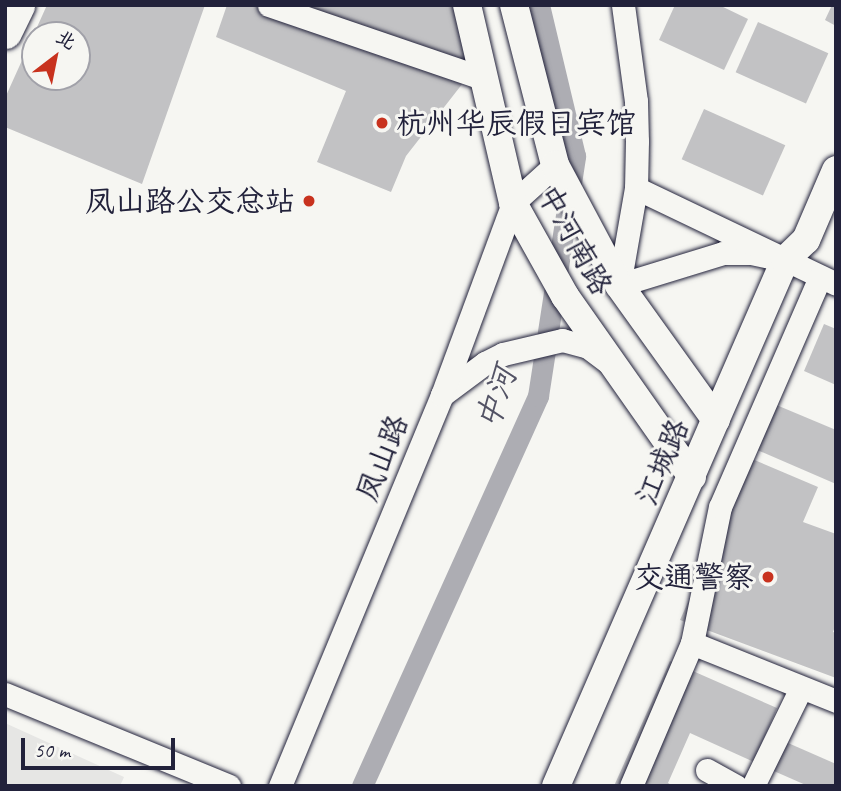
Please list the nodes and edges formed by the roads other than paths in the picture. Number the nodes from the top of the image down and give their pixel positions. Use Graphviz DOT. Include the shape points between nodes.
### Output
graph roads {
  1 [pos="18,5"];
  2 [pos="269,5"];
  3 [pos="467,5"];
  4 [pos="514,5"];
  5 [pos="624,5"];
  6 [pos="5,32"];
  7 [pos="485,79"];
  8 [pos="836,170"];
  9 [pos="558,171"];
  10 [pos="636,188"];
  11 [pos="513,203"];
  12 [pos="785,260"];
  13 [pos="828,281"];
  14 [pos="619,285"];
  15 [pos="617,368"];
  16 [pos="442,395"];
  17 [pos="716,420"];
  18 [pos="692,477"];
  19 [pos="692,643"];
  20 [pos="801,688"];
  21 [pos="5,694"];
  22 [pos="836,701"];
  23 [pos="707,770"];
  24 [pos="229,786"];
  25 [pos="280,786"];
  26 [pos="556,786"];
  27 [pos="631,786"];
  28 [pos="736,786"];
  29 [pos="753,786"];
  1 -- 6 [label="highway"];
  2 -- 7 [label="street"];
  3 -- 7 [label="main road, 中河南路"];
  4 -- 9 [label="main road, 中河南路"];
  5 -- 10 [label="street" via="636,101"];
  7 -- 11 [label="main road, 中河南路"];
  8 -- 12 [label="main road, 江城路" via="806,240"];
  9 -- 11 [label="street, 凤山路"];
  9 -- 14 [label="main road, 中河南路"];
  10 -- 12 [label="street"];
  10 -- 14 [label="street"];
  11 -- 15 [label="main road, 中河南路" via="565,296"];
  11 -- 16 [label="street, 凤山路"];
  12 -- 13 [label="street"];
  12 -- 14 [label="street" via="723,253"];
  12 -- 17 [label="main road, 江城路"];
  13 -- 19 [label="street" via="720,507"];
  14 -- 17 [label="main road, 中河南路"];
  15 -- 16 [label="street" via="588,347 562,340 485,363"];
  15 -- 18 [label="main road, 中河南路"];
  16 -- 25 [label="street, 凤山路"];
  17 -- 18 [label="main road, 江城路"];
  18 -- 26 [label="main road, 江城路"];
  19 -- 20 [label="street"];
  19 -- 27 [label="street"];
  20 -- 22 [label="street"];
  20 -- 29 [label="street"];
  21 -- 24 [label="street"];
  23 -- 28 [label="street"];
}
